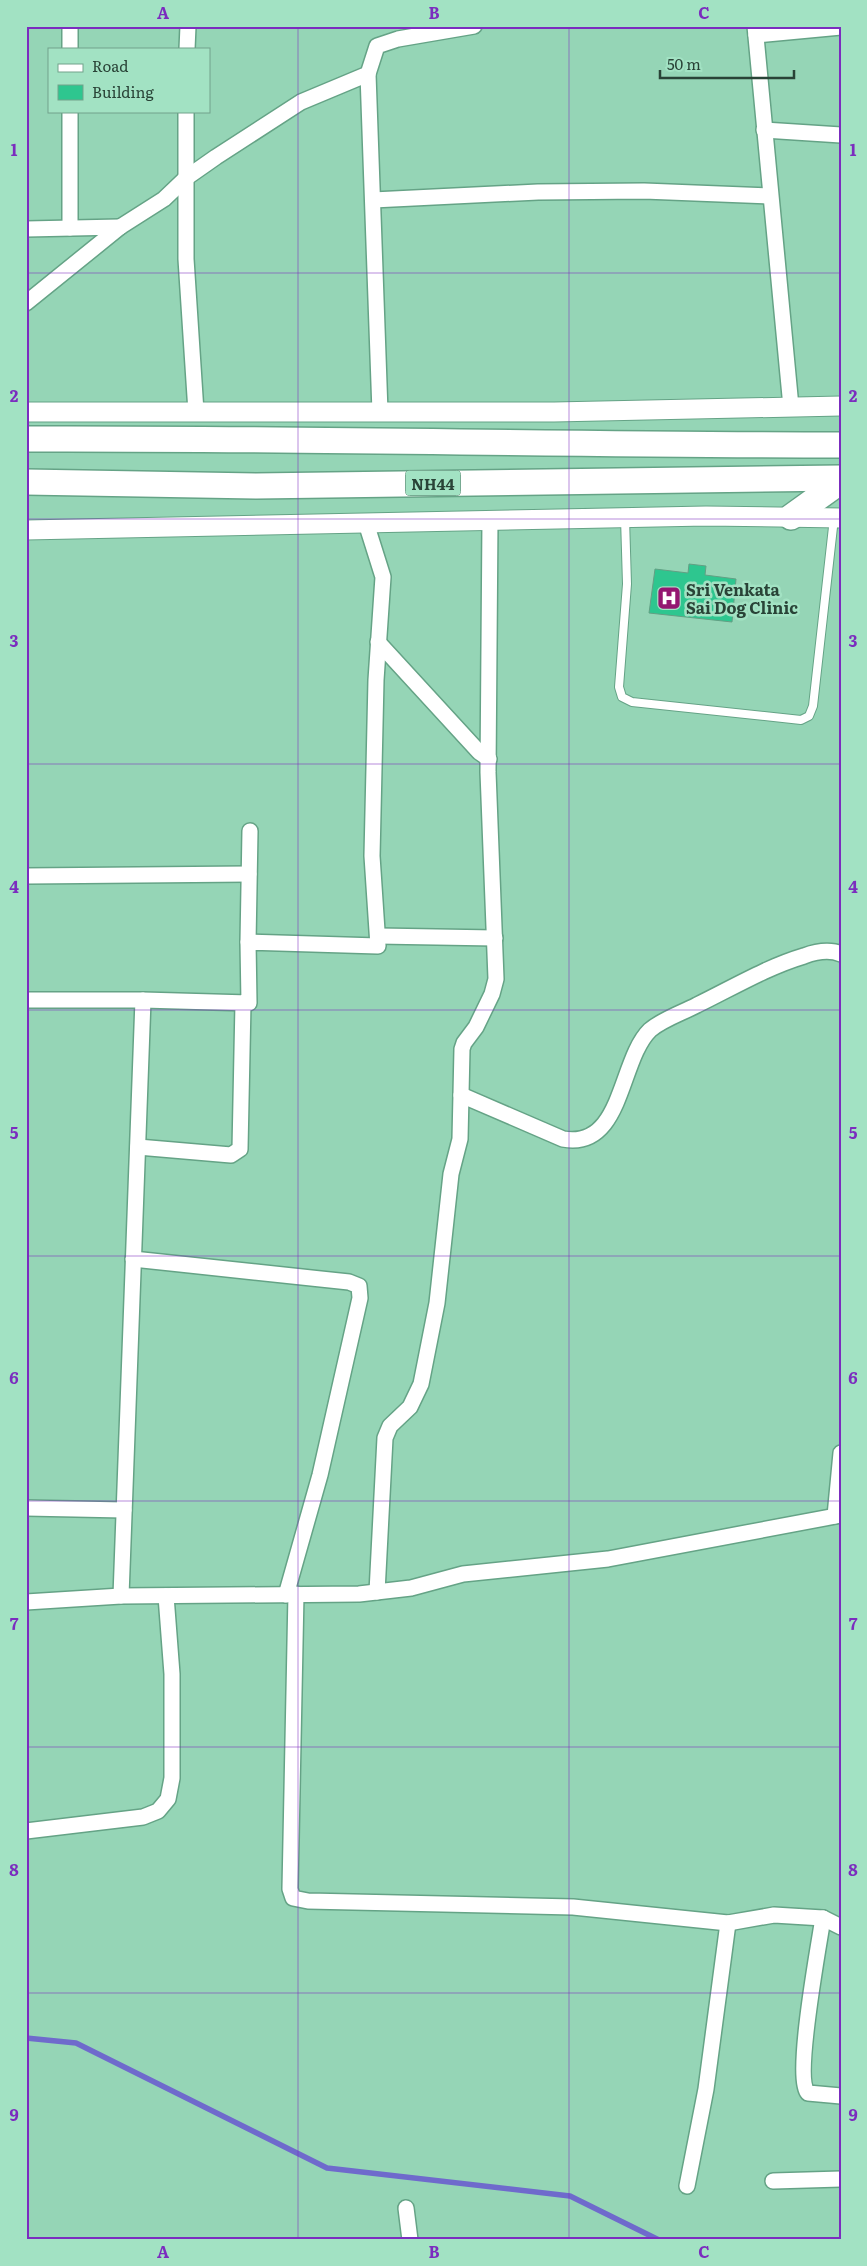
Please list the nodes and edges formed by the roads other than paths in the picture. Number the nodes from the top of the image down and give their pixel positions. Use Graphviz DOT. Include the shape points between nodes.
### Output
graph roads {
  1 [pos="70,26"];
  2 [pos="188,26"];
  3 [pos="474,26"];
  4 [pos="841,27"];
  5 [pos="756,31"];
  6 [pos="70,48"];
  7 [pos="187,48"];
  8 [pos="368,74"];
  9 [pos="70,112"];
  10 [pos="186,112"];
  11 [pos="764,130"];
  12 [pos="841,135"];
  13 [pos="186,178"];
  14 [pos="770,196"];
  15 [pos="373,200"];
  16 [pos="120,227"];
  17 [pos="70,228"];
  18 [pos="26,229"];
  19 [pos="26,303"];
  20 [pos="841,406"];
  21 [pos="791,407"];
  22 [pos="26,412"];
  23 [pos="196,412"];
  24 [pos="380,412"];
  25 [pos="26,439"];
  26 [pos="841,445"];
  27 [pos="841,479"];
  28 [pos="26,482"];
  29 [pos="791,517"];
  30 [pos="625,518"];
  31 [pos="837,518"];
  32 [pos="490,520"];
  33 [pos="366,522"];
  34 [pos="26,530"];
  35 [pos="378,642"];
  36 [pos="489,759"];
  37 [pos="250,831"];
  38 [pos="249,874"];
  39 [pos="26,876"];
  40 [pos="378,936"];
  41 [pos="495,938"];
  42 [pos="248,942"];
  43 [pos="841,954"];
  44 [pos="26,1000"];
  45 [pos="143,1000"];
  46 [pos="243,1003"];
  47 [pos="461,1094"];
  48 [pos="138,1147"];
  49 [pos="133,1259"];
  50 [pos="841,1454"];
  51 [pos="26,1508"];
  52 [pos="124,1510"];
  53 [pos="838,1515"];
  54 [pos="377,1592"];
  55 [pos="291,1594"];
  56 [pos="121,1596"];
  57 [pos="166,1596"];
  58 [pos="26,1602"];
  59 [pos="26,1831"];
  60 [pos="823,1918"];
  61 [pos="728,1923"];
  62 [pos="841,1928"];
  63 [pos="841,2096"];
  64 [pos="841,2178"];
  65 [pos="773,2181"];
  66 [pos="687,2186"];
  67 [pos="406,2208"];
  68 [pos="410,2240"];
  1 -- 6 [label="street"];
  2 -- 7 [label="street"];
  3 -- 8 [label="street" via="398,39 378,46"];
  4 -- 5 [label="street"];
  5 -- 11 [label="street"];
  8 -- 13 [label="street" via="301,102"];
  8 -- 15 [label="street"];
  9 -- 17 [label="street"];
  10 -- 13 [label="street"];
  11 -- 12 [label="street"];
  11 -- 14 [label="street"];
  13 -- 16 [label="street" via="164,199"];
  13 -- 23 [label="street" via="186,259"];
  14 -- 15 [label="street" via="644,191 538,192"];
  14 -- 21 [label="street"];
  15 -- 24 [label="street"];
  16 -- 17 [label="street"];
  16 -- 19 [label="street"];
  17 -- 18 [label="street"];
  20 -- 21 [label="street"];
  21 -- 24 [label="street"];
  22 -- 23 [label="street"];
  23 -- 24 [label="street"];
  25 -- 26 [label="highway" via="252,438"];
  27 -- 28 [label="highway, NH44" via="256,486"];
  27 -- 29 [label="highway"];
  29 -- 30 [label="street"];
  29 -- 31 [label="street"];
  30 -- 31 [label="lane" via="628,578 619,687 622,697 632,702 801,720 809,716 813,706"];
  30 -- 32 [label="street"];
  32 -- 33 [label="street"];
  32 -- 36 [label="street"];
  33 -- 34 [label="street"];
  33 -- 35 [label="street" via="383,577"];
  35 -- 36 [label="street"];
  35 -- 40 [label="street" via="372,856"];
  36 -- 41 [label="street"];
  37 -- 38 [label="street"];
  38 -- 39 [label="street"];
  38 -- 42 [label="street"];
  40 -- 41 [label="street"];
  40 -- 42 [label="street" via="378,946"];
  41 -- 47 [label="street" via="495,987 476,1027 464,1043"];
  42 -- 46 [label="street" via="249,1003"];
  43 -- 47 [label="street" via="818,952 771,969 651,1030 637,1050 607,1121 588,1137 572,1141 563,1139"];
  44 -- 45 [label="street"];
  45 -- 46 [label="street"];
  45 -- 48 [label="street"];
  46 -- 48 [label="street" via="240,1150 231,1154"];
  47 -- 54 [label="street" via="460,1140 451,1174 439,1291 421,1384 410,1407 390,1426 385,1438"];
  48 -- 49 [label="street"];
  49 -- 52 [label="street"];
  49 -- 55 [label="street" via="349,1282 359,1286 360,1298"];
  50 -- 53 [label="street"];
  51 -- 52 [label="street"];
  52 -- 56 [label="street"];
  53 -- 54 [label="street" via="608,1559 463,1574 411,1588"];
  54 -- 55 [label="street"];
  55 -- 57 [label="street"];
  55 -- 61 [label="street" via="290,1889 293,1898 308,1901 573,1907"];
  56 -- 57 [label="street"];
  56 -- 58 [label="street"];
  57 -- 59 [label="street" via="172,1674 172,1778 168,1799 158,1811 143,1817"];
  60 -- 61 [label="street" via="774,1915"];
  60 -- 62 [label="street"];
  60 -- 63 [label="street" via="805,2037 804,2084 808,2093 814,2095"];
  61 -- 66 [label="street" via="706,2089"];
  64 -- 65 [label="street"];
  67 -- 68 [label="street"];
}
